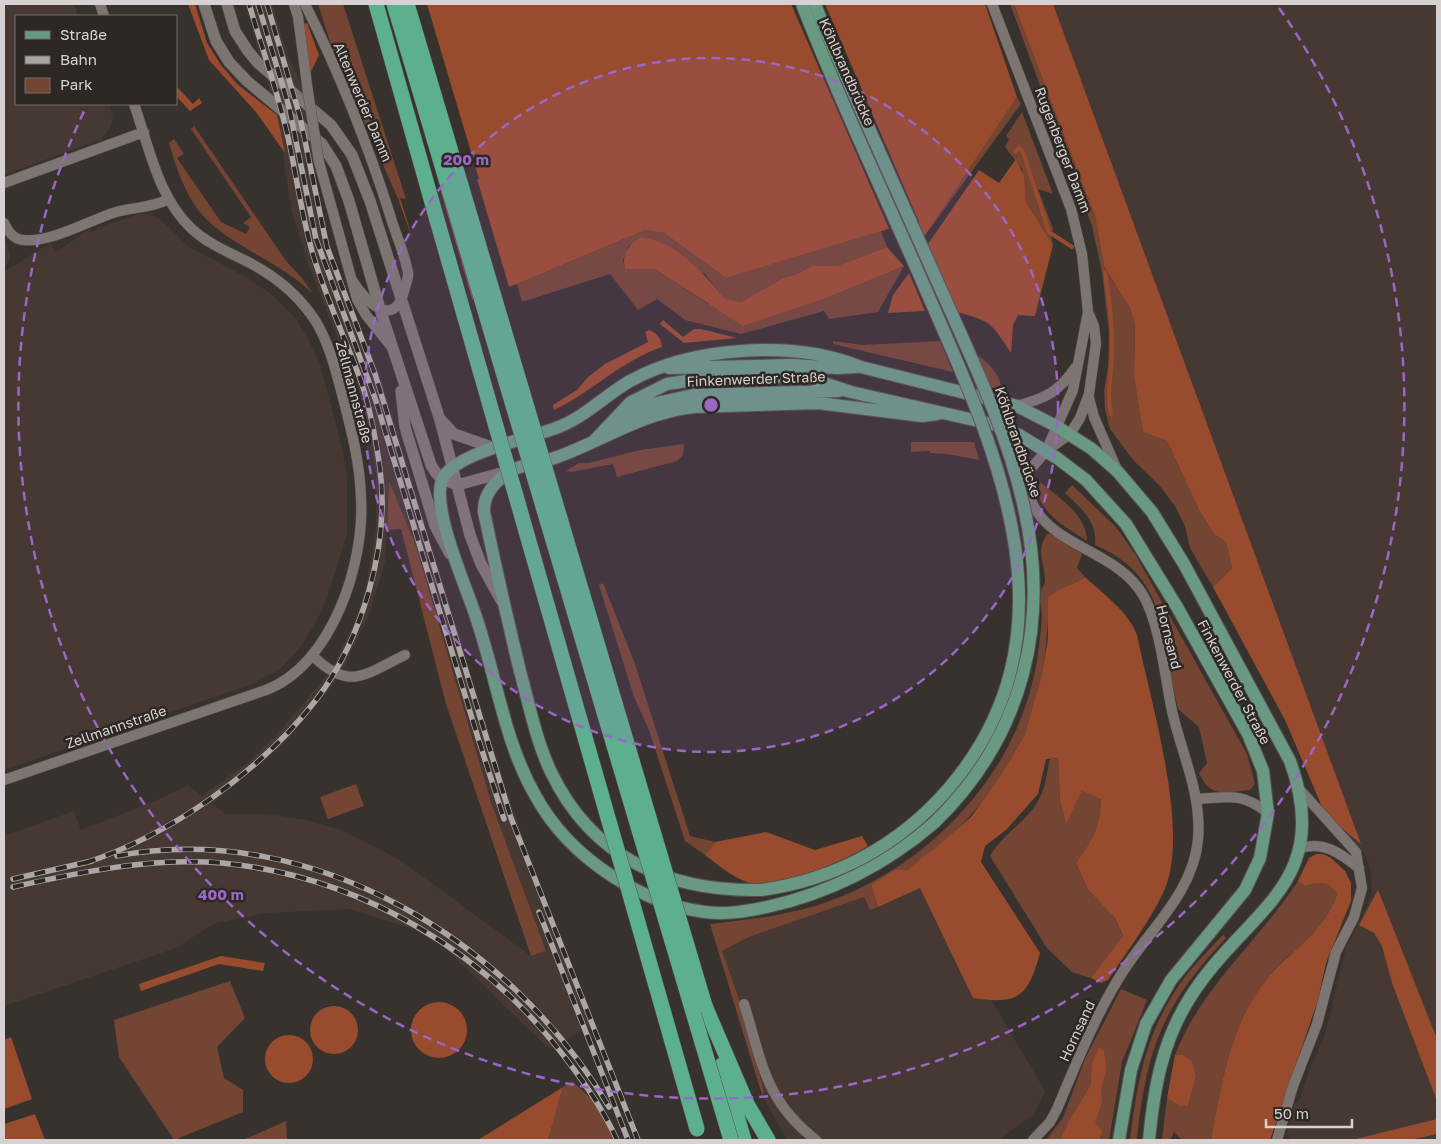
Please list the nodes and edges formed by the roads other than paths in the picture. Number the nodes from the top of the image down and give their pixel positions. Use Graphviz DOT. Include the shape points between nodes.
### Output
graph roads {
  1 [pos="204,4"];
  2 [pos="227,4"];
  3 [pos="294,4"];
  4 [pos="305,4"];
  5 [pos="376,4"];
  6 [pos="394,4"];
  7 [pos="407,4"];
  8 [pos="802,4"];
  9 [pos="815,4"];
  10 [pos="992,4"];
  11 [pos="134,105"];
  12 [pos="144,132"];
  13 [pos="4,183"];
  14 [pos="169,199"];
  15 [pos="4,223"];
  16 [pos="352,280"];
  17 [pos="402,300"];
  18 [pos="380,309"];
  19 [pos="1088,312"];
  20 [pos="394,349"];
  21 [pos="399,366"];
  22 [pos="1077,366"];
  23 [pos="1089,394"];
  24 [pos="1017,406"];
  25 [pos="940,414"];
  26 [pos="440,420"];
  27 [pos="1056,426"];
  28 [pos="1070,434"];
  29 [pos="594,441"];
  30 [pos="494,448"];
  31 [pos="1046,451"];
  32 [pos="452,467"];
  33 [pos="511,471"];
  34 [pos="1118,472"];
  35 [pos="442,479"];
  36 [pos="457,484"];
  37 [pos="456,565"];
  38 [pos="504,606"];
  39 [pos="404,655"];
  40 [pos="313,656"];
  41 [pos="4,780"];
  42 [pos="1301,791"];
  43 [pos="1198,799"];
  44 [pos="1268,813"];
  45 [pos="1298,849"];
  46 [pos="1359,868"];
  47 [pos="744,1004"];
  48 [pos="704,1006"];
  49 [pos="698,1136"];
  50 [pos="731,1140"];
  51 [pos="744,1140"];
  52 [pos="768,1140"];
  53 [pos="816,1140"];
  54 [pos="1034,1140"];
  55 [pos="1119,1140"];
  56 [pos="1149,1140"];
  57 [pos="1277,1140"];
  1 -- 18 [label="street" via="216,41 229,62 329,153 350,201"];
  2 -- 17 [label="street" via="235,31 253,57 325,119 346,144 370,201"];
  3 -- 16 [label="street, bridge" via="319,162"];
  4 -- 17 [label="street, Altenwerder Damm" via="369,147 408,274"];
  5 -- 49 [label="highway, bridge"];
  6 -- 50 [label="highway, bridge"];
  7 -- 48 [label="highway, bridge"];
  8 -- 38 [label="main road, Köhlbrandbrücke, bridge" via="993,451 1012,522 1019,613 1013,660 996,714 972,757 942,796 900,834 854,862 807,881 761,890 712,889 661,876 622,855 589,827 558,786 544,755"];
  9 -- 37 [label="main road, Köhlbrandbrücke, bridge" via="976,368 1022,499 1030,540 1033,612 1028,659 1011,712 984,764 956,801 907,846 861,874 806,897 737,912 706,912 653,898 603,870 560,831 537,799 519,764 476,616"];
  10 -- 19 [label="street, Rugenberger Damm" via="1072,210 1082,254"];
  11 -- 12 [label="street, Zellmannstraße"];
  12 -- 13 [label="street"];
  12 -- 14 [label="street, Zellmannstraße"];
  14 -- 15 [label="street" via="118,212 42,239 16,238"];
  14 -- 40 [label="street, Zellmannstraße" via="198,234 268,273 292,292 314,319 330,350 355,446 361,523 340,608 326,638"];
  16 -- 18 [label="street" via="365,299"];
  16 -- 20 [label="street" via="360,305"];
  17 -- 18 [label="street" via="393,309"];
  17 -- 26 [label="street"];
  18 -- 20 [label="street"];
  19 -- 22 [label="street, Rugenberger Damm"];
  19 -- 23 [label="street, Rugenberger Damm" via="1096,342"];
  20 -- 21 [label="street"];
  21 -- 35 [label="street" via="431,465"];
  21 -- 37 [label="street" via="405,427 434,526"];
  22 -- 24 [label="street, Rugenberger Damm" via="1060,388"];
  22 -- 27 [label="street, Rugenberger Damm" via="1073,390"];
  23 -- 28 [label="street, Rugenberger Damm"];
  23 -- 34 [label="street, Finkenwerder Straße" via="1094,417"];
  24 -- 27 [label="main road, Finkenwerder Straße"];
  24 -- 30 [label="main road, Finkenwerder Straße" via="861,367 792,364 664,368 627,383 565,425"];
  25 -- 29 [label="main road, Finkenwerder Straße" via="922,416 818,403 693,406 650,416"];
  25 -- 29 [label="main road, Finkenwerder Straße" via="923,407 791,376 693,380 667,384 641,396 622,409"];
  25 -- 31 [label="main road, Finkenwerder Straße" via="996,425"];
  26 -- 30 [label="street" via="454,434"];
  26 -- 32 [label="street"];
  27 -- 28 [label="main road, Finkenwerder Straße"];
  27 -- 31 [label="street, Rugenberger Damm"];
  28 -- 31 [label="street, Rugenberger Damm"];
  28 -- 34 [label="main road, Finkenwerder Straße"];
  29 -- 33 [label="main road, Finkenwerder Straße" via="558,458"];
  30 -- 32 [label="main road, Finkenwerder Straße"];
  31 -- 43 [label="street, Hornsand" via="1024,477 1033,506 1061,533 1124,570 1143,594 1152,617 1173,714"];
  31 -- 44 [label="main road, Finkenwerder Straße" via="1096,490 1137,539 1248,734 1263,771"];
  32 -- 35 [label="main road, Finkenwerder Straße"];
  32 -- 36 [label="street"];
  33 -- 36 [label="street"];
  33 -- 38 [label="main road, Köhlbrandbrücke" via="493,485 484,499"];
  34 -- 42 [label="main road, Finkenwerder Straße" via="1152,512 1199,590 1283,747"];
  35 -- 36 [label="street"];
  35 -- 37 [label="main road, Köhlbrandbrücke" via="441,504"];
  36 -- 38 [label="street" via="481,564"];
  39 -- 40 [label="street" via="348,678 329,671"];
  40 -- 41 [label="street, Zellmannstraße" via="294,675 276,686"];
  42 -- 45 [label="main road, Finkenwerder Straße" via="1302,823"];
  42 -- 46 [label="street, Finkenwerder Straße" via="1352,847 1358,856"];
  43 -- 44 [label="street" via="1240,797 1256,803"];
  43 -- 54 [label="street, Hornsand" via="1198,840 1183,888 1124,970 1098,1018 1057,1109"];
  44 -- 55 [label="main road, Finkenwerder Straße" via="1260,858 1245,890 1176,973 1146,1024 1131,1070"];
  45 -- 46 [label="street" via="1322,845"];
  45 -- 56 [label="main road, Finkenwerder Straße" via="1290,874 1277,895 1204,978 1182,1012 1160,1062"];
  46 -- 57 [label="street, Finkenwerder Straße" via="1362,888 1359,904 1336,952 1317,1024"];
  47 -- 53 [label="street" via="766,1080 781,1107 798,1127"];
  48 -- 51 [label="highway"];
  48 -- 52 [label="highway" via="747,1104"];
}
